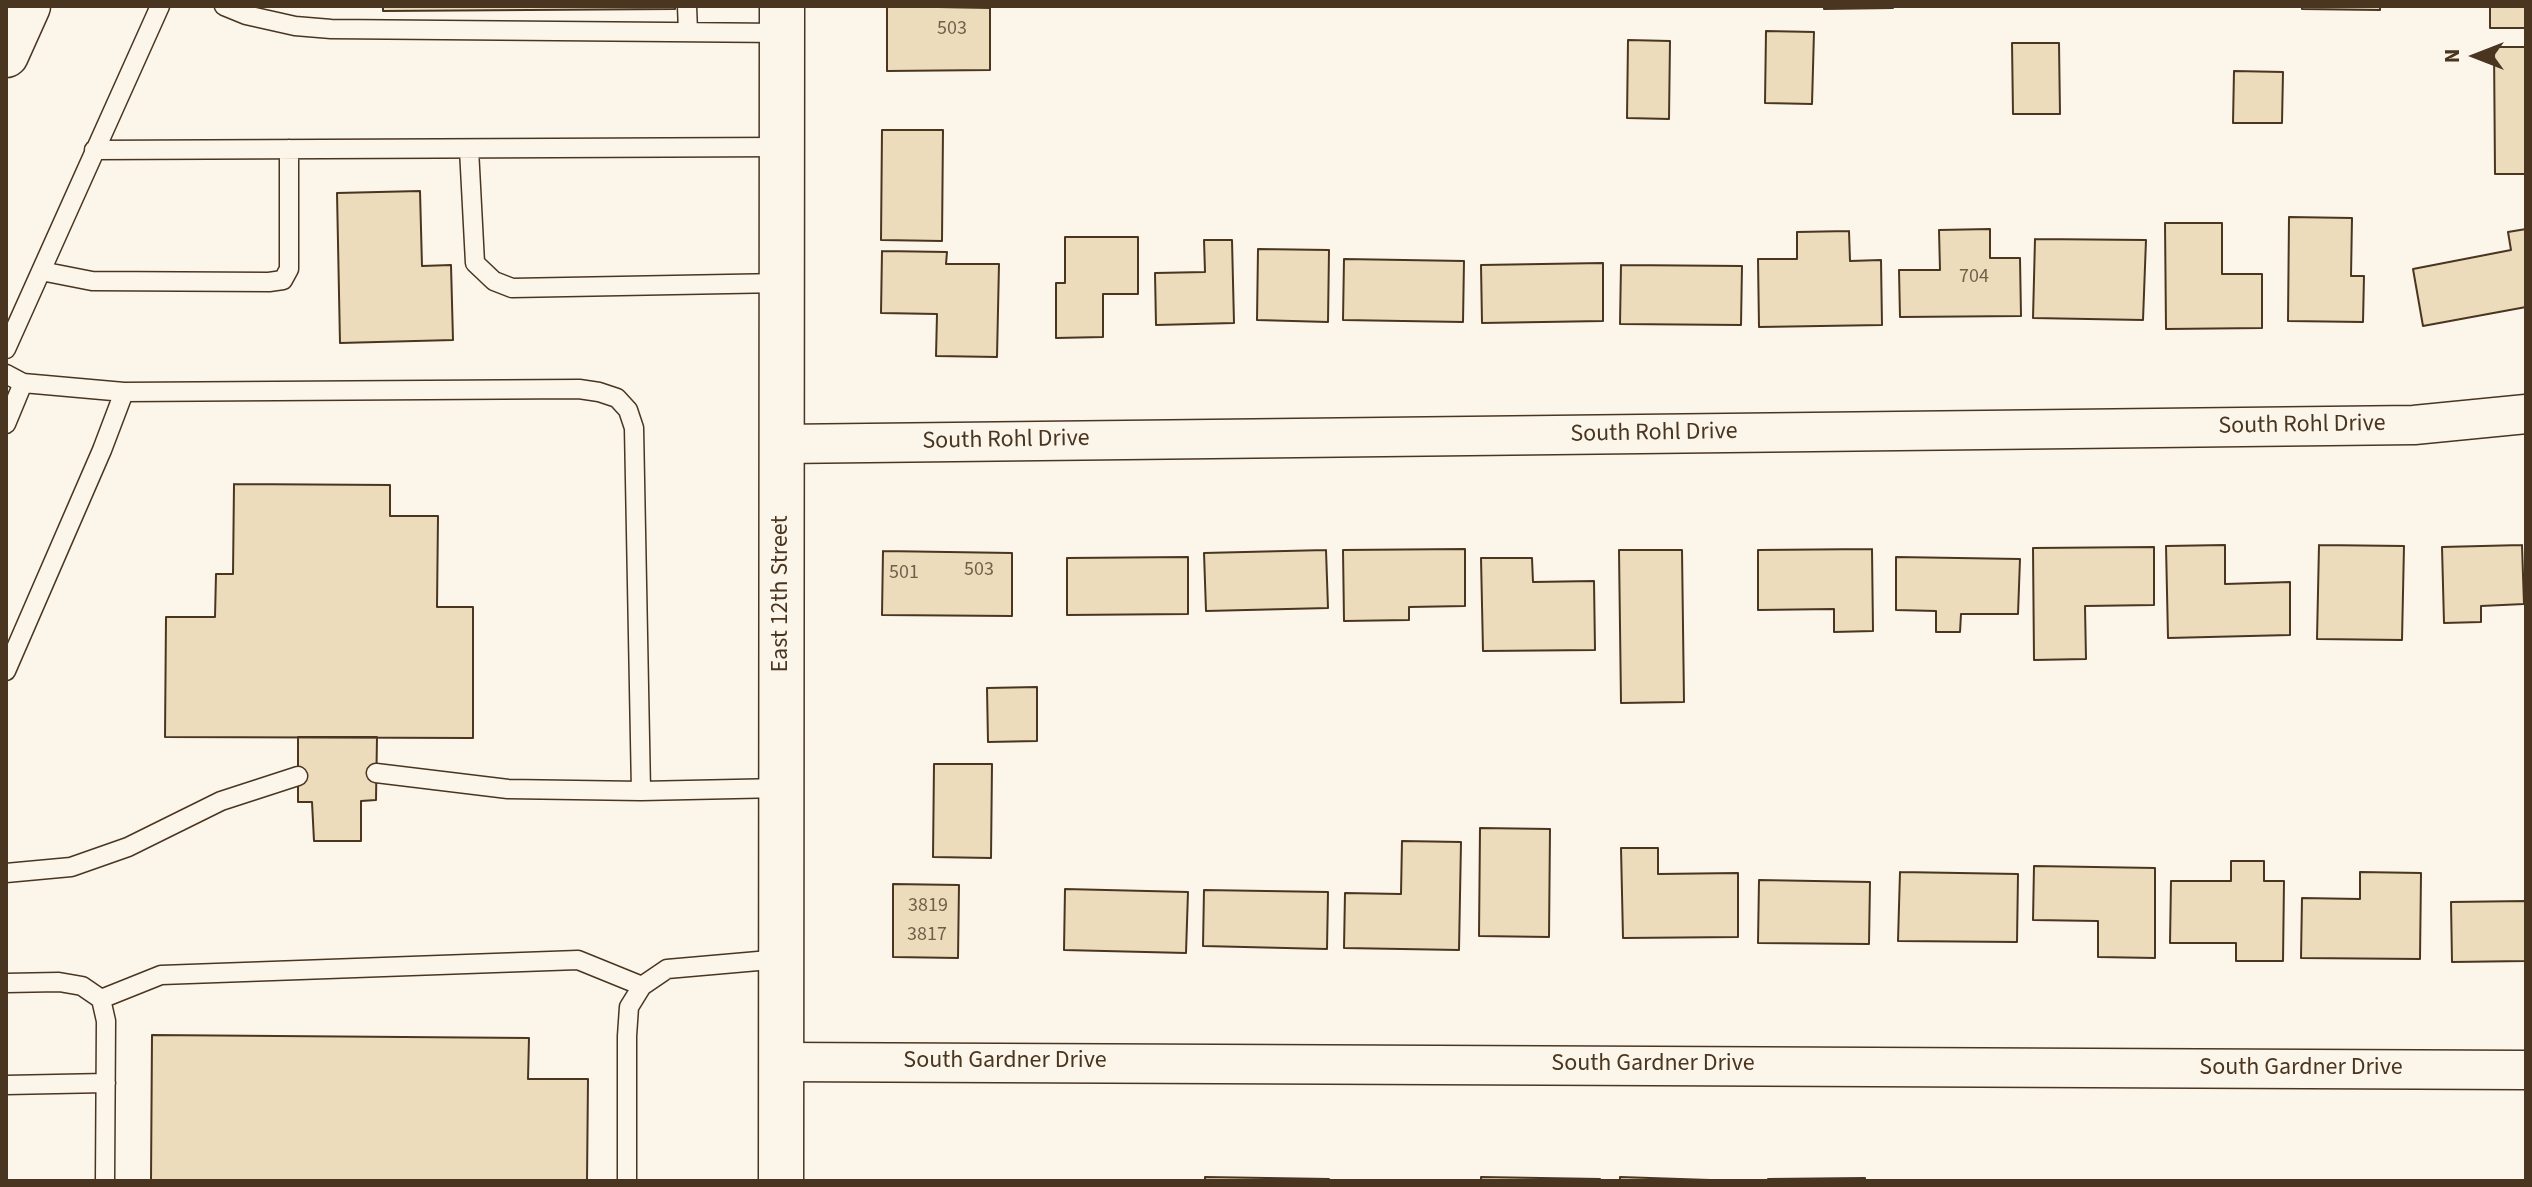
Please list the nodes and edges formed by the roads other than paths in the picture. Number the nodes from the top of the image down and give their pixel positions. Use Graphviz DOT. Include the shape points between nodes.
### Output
graph roads {
  1 [pos="28,6"];
  2 [pos="160,6"];
  3 [pos="224,6"];
  4 [pos="687,6"];
  5 [pos="782,20"];
  6 [pos="688,32"];
  7 [pos="6,55"];
  8 [pos="782,147"];
  9 [pos="289,149"];
  10 [pos="469,149"];
  11 [pos="94,150"];
  12 [pos="41,271"];
  13 [pos="782,283"];
  14 [pos="6,349"];
  15 [pos="6,374"];
  16 [pos="23,383"];
  17 [pos="124,392"];
  18 [pos="2526,414"];
  19 [pos="6,424"];
  20 [pos="782,444"];
  21 [pos="6,671"];
  22 [pos="376,773"];
  23 [pos="298,776"];
  24 [pos="782,788"];
  25 [pos="641,791"];
  26 [pos="6,873"];
  27 [pos="781,959"];
  28 [pos="6,983"];
  29 [pos="642,986"];
  30 [pos="101,999"];
  31 [pos="780,1062"];
  32 [pos="2526,1070"];
  33 [pos="106,1083"];
  34 [pos="6,1085"];
  35 [pos="105,1181"];
  36 [pos="627,1181"];
  37 [pos="781,1181"];
  1 -- 7 [label="street"];
  2 -- 11 [label="lane"];
  3 -- 6 [label="lane" via="295,26 331,29"];
  4 -- 6 [label="lane"];
  5 -- 6 [label="lane"];
  5 -- 8 [label="street, East 12th Street"];
  8 -- 10 [label="lane"];
  8 -- 13 [label="street, East 12th Street"];
  9 -- 10 [label="lane"];
  9 -- 11 [label="lane"];
  9 -- 12 [label="lane" via="289,269 283,280 92,281"];
  10 -- 13 [label="lane" via="475,263 494,281 512,288"];
  11 -- 12 [label="lane"];
  12 -- 14 [label="lane"];
  13 -- 20 [label="street, East 12th Street"];
  15 -- 16 [label="lane"];
  16 -- 17 [label="lane"];
  16 -- 19 [label="lane"];
  17 -- 21 [label="lane"];
  17 -- 25 [label="lane" via="579,389 617,398 634,428"];
  18 -- 20 [label="street, South Rohl Drive" via="2414,425"];
  20 -- 24 [label="street, East 12th Street"];
  22 -- 25 [label="lane" via="508,789"];
  23 -- 26 [label="lane" via="221,801 128,847 71,867"];
  24 -- 25 [label="lane"];
  24 -- 27 [label="street, East 12th Street"];
  27 -- 29 [label="lane" via="667,969"];
  27 -- 31 [label="street, East 12th Street"];
  28 -- 30 [label="lane" via="59,982 82,986"];
  29 -- 30 [label="lane" via="578,960 161,975"];
  29 -- 36 [label="lane" via="629,1007"];
  30 -- 33 [label="lane"];
  31 -- 32 [label="street, South Gardner Drive"];
  31 -- 37 [label="street, East 12th Street"];
  33 -- 34 [label="lane"];
  33 -- 35 [label="lane"];
}
